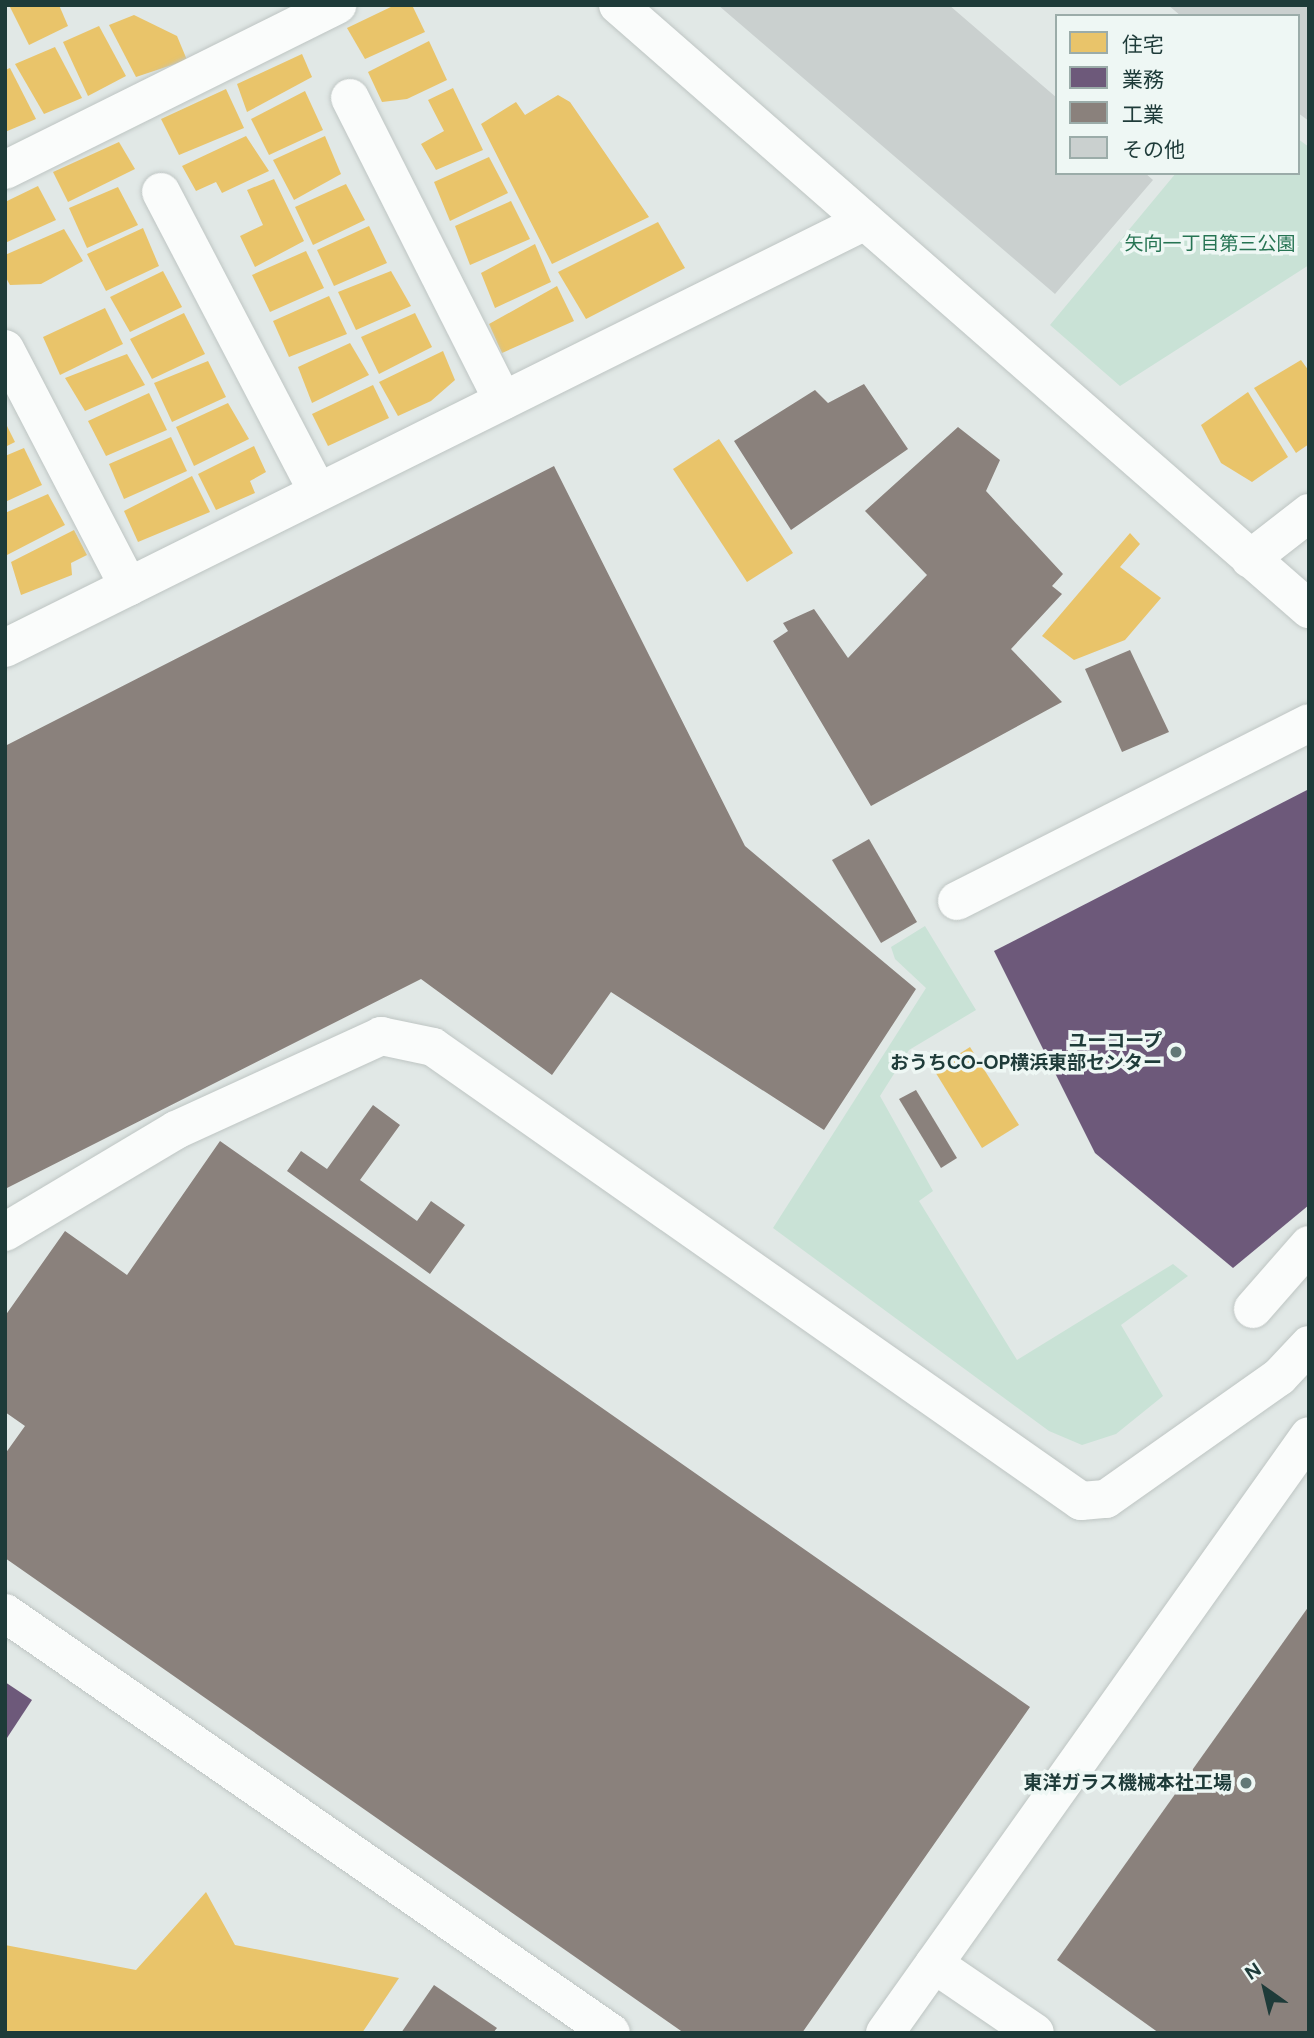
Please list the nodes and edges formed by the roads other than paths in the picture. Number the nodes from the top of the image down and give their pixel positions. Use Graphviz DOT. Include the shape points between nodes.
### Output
graph roads {
  1 [pos="337,5"];
  2 [pos="618,5"];
  3 [pos="350,99"];
  4 [pos="5,170"];
  5 [pos="161,192"];
  6 [pos="865,221"];
  7 [pos="5,349"];
  8 [pos="503,401"];
  9 [pos="317,491"];
  10 [pos="1309,513"];
  11 [pos="1250,559"];
  12 [pos="129,587"];
  13 [pos="1309,609"];
  14 [pos="5,648"];
  15 [pos="1309,723"];
  16 [pos="957,901"];
  17 [pos="5,1232"];
  18 [pos="1309,1245"];
  19 [pos="1253,1309"];
  20 [pos="1309,1345"];
  21 [pos="1309,1436"];
  22 [pos="5,1613"];
  23 [pos="934,1964"];
  24 [pos="611,2033"];
  25 [pos="885,2033"];
  26 [pos="1035,2033"];
  1 -- 4 [label="street"];
  2 -- 6 [label="street"];
  3 -- 8 [label="street"];
  5 -- 9 [label="street"];
  6 -- 8 [label="street"];
  6 -- 11 [label="street"];
  7 -- 12 [label="street"];
  8 -- 9 [label="street"];
  9 -- 12 [label="street"];
  10 -- 11 [label="street"];
  11 -- 13 [label="street"];
  12 -- 14 [label="street"];
  15 -- 16 [label="street"];
  17 -- 20 [label="street" via="176,1130 381,1036 433,1047 1081,1501 1106,1499 1279,1377"];
  18 -- 19 [label="street"];
  21 -- 23 [label="street"];
  22 -- 24 [label="street"];
  23 -- 25 [label="street"];
  23 -- 26 [label="street"];
}
